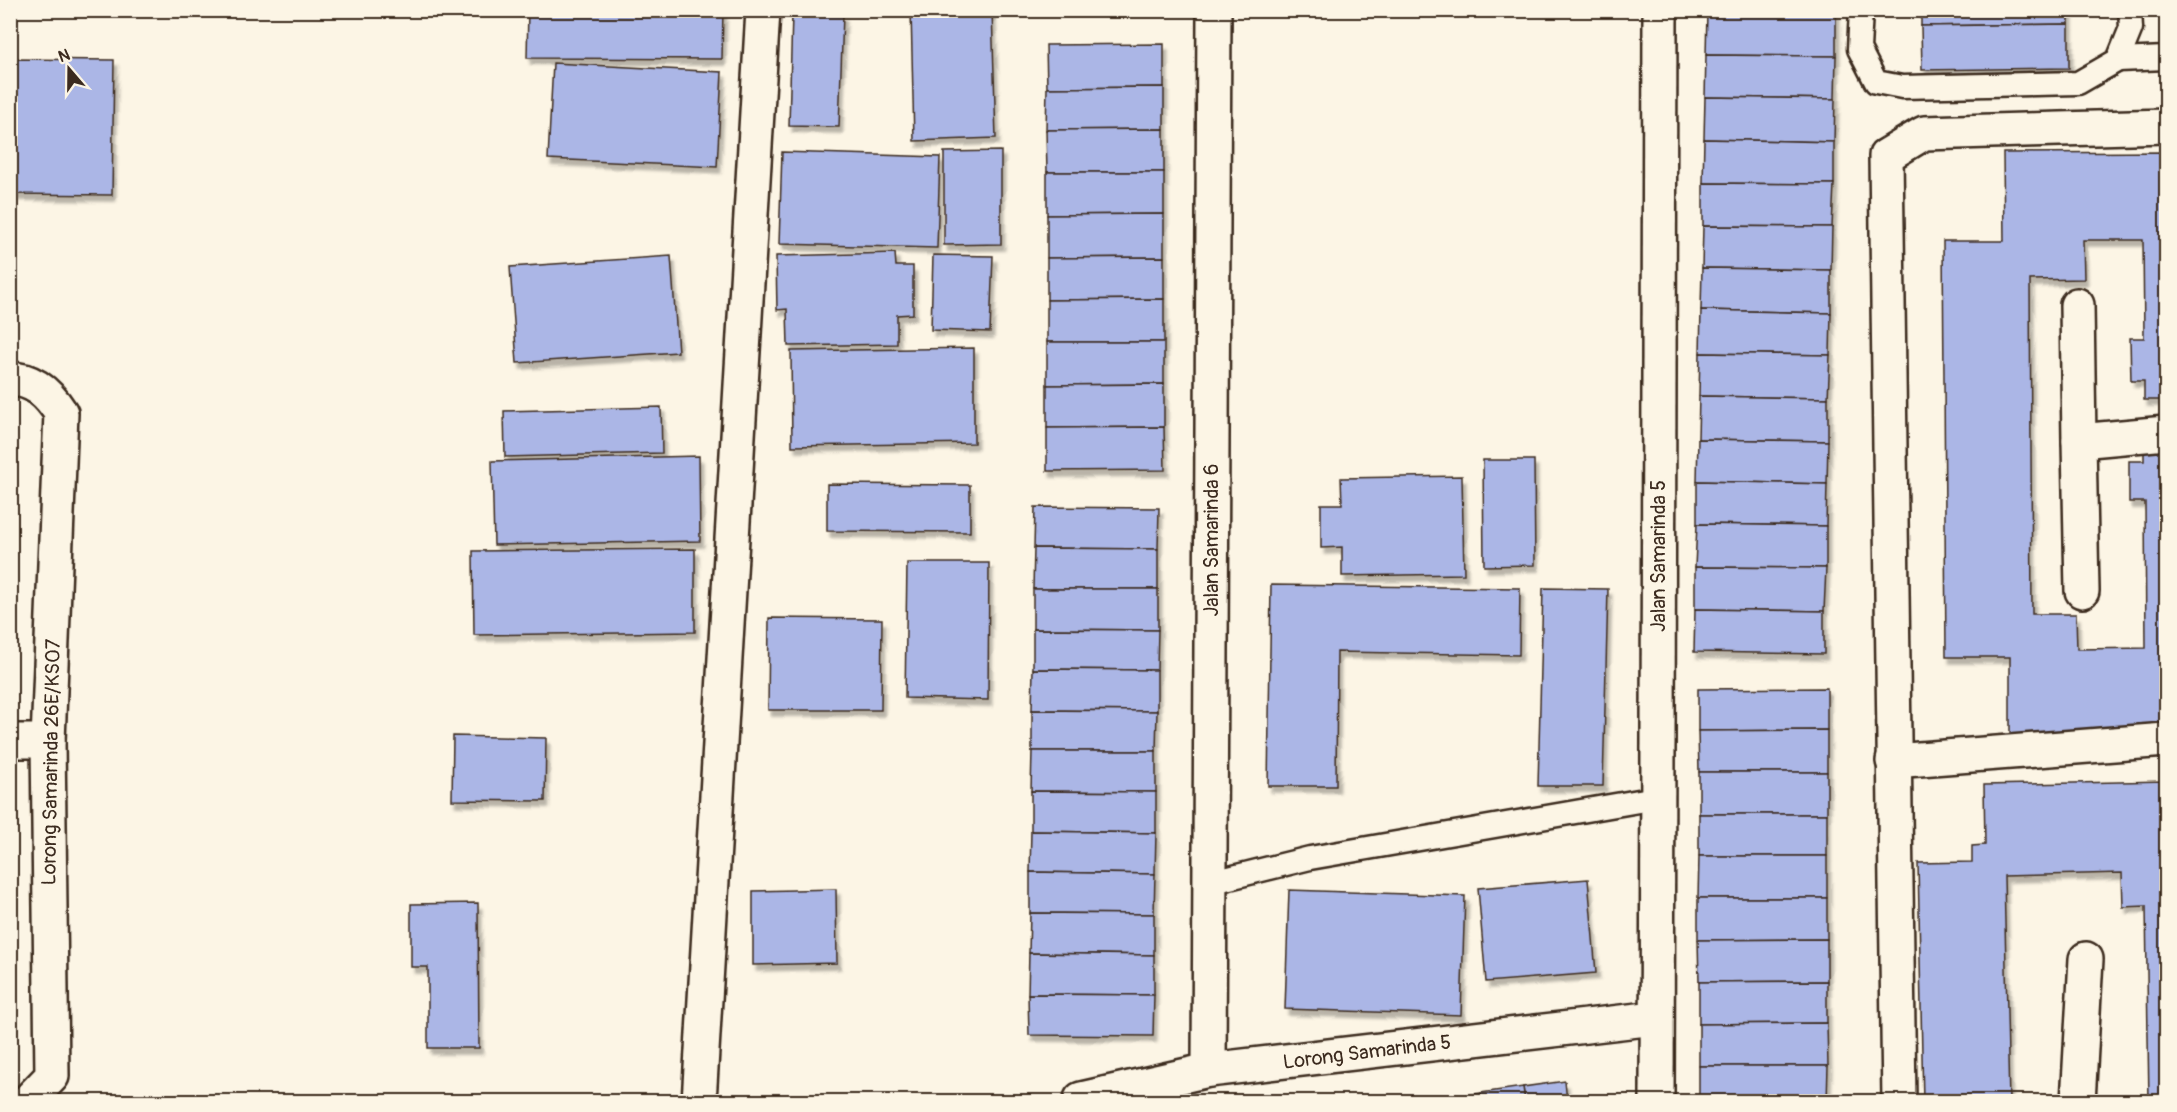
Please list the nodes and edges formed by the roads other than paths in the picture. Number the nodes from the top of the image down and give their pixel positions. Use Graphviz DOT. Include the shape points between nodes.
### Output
graph roads {
  1 [pos="762,10"];
  2 [pos="1214,10"];
  3 [pos="1660,10"];
  4 [pos="1861,10"];
  5 [pos="2130,10"];
  6 [pos="2166,58"];
  7 [pos="2118,60"];
  8 [pos="2166,126"];
  9 [pos="2077,305"];
  10 [pos="10,379"];
  11 [pos="2166,433"];
  12 [pos="2079,441"];
  13 [pos="2082,591"];
  14 [pos="2166,740"];
  15 [pos="10,741"];
  16 [pos="48,741"];
  17 [pos="1893,761"];
  18 [pos="1656,798"];
  19 [pos="1209,883"];
  20 [pos="2086,959"];
  21 [pos="1655,1018"];
  22 [pos="1209,1070"];
  23 [pos="1077,1100"];
  24 [pos="27,1101"];
  25 [pos="699,1101"];
  26 [pos="1657,1101"];
  27 [pos="1899,1101"];
  28 [pos="2078,1101"];
  1 -- 25 [label="street"];
  2 -- 19 [label="street, Jalan Samarinda 6"];
  3 -- 18 [label="street, Jalan Samarinda 5"];
  4 -- 7 [label="lane" via="1859,49 1876,82 2078,82"];
  5 -- 7 [label="lane" via="2131,28"];
  6 -- 7 [label="lane"];
  8 -- 17 [label="street" via="1924,133 1886,156"];
  9 -- 12 [label="street"];
  10 -- 16 [label="street, Lorong Samarinda 26E/KS07" via="23,379 48,394 61,413"];
  11 -- 12 [label="street"];
  12 -- 13 [label="street"];
  14 -- 17 [label="street"];
  15 -- 16 [label="street"];
  16 -- 24 [label="street, Lorong Samarinda 26E/KS07" via="52,1076"];
  17 -- 27 [label="street" via="1898,870"];
  18 -- 19 [label="lane" via="1310,858"];
  18 -- 21 [label="street, Jalan Samarinda 5"];
  19 -- 22 [label="street, Jalan Samarinda 6"];
  20 -- 28 [label="street"];
  21 -- 22 [label="street, Lorong Samarinda 5"];
  21 -- 26 [label="street, Jalan Samarinda 5"];
  22 -- 23 [label="street, Lorong Samarinda 5"];
}
